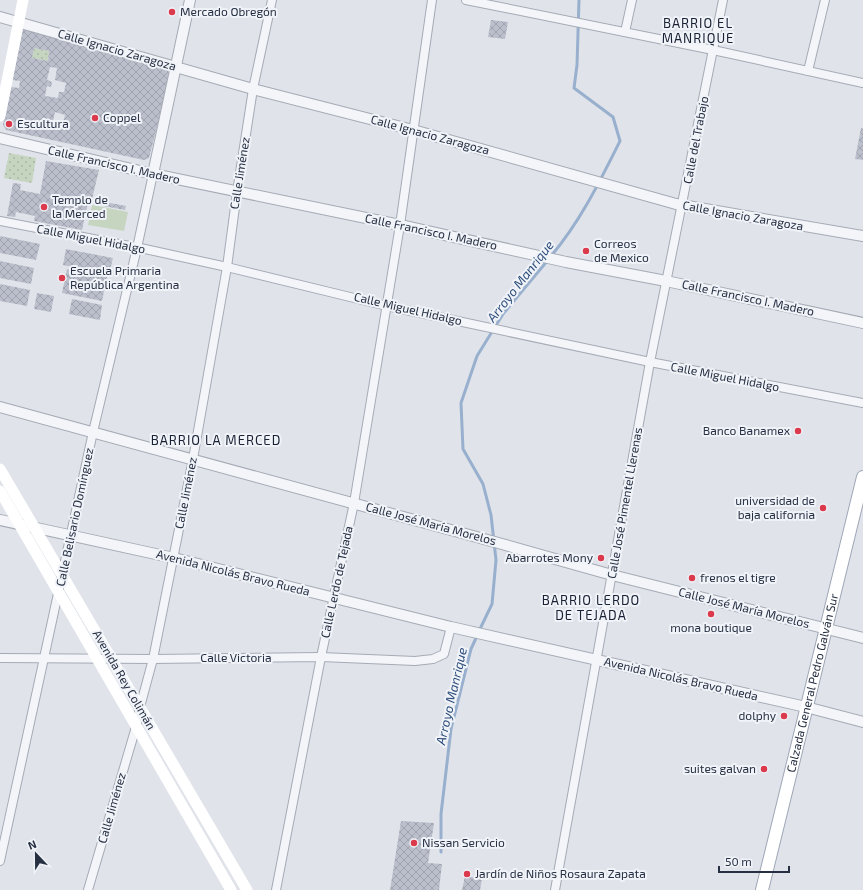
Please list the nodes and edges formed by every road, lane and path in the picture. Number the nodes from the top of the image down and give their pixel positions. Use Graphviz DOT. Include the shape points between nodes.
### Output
graph roads {
  1 [pos="23,0"];
  2 [pos="190,0"];
  3 [pos="272,0"];
  4 [pos="432,0"];
  5 [pos="466,0"];
  6 [pos="632,0"];
  7 [pos="723,0"];
  8 [pos="825,0"];
  9 [pos="0,17"];
  10 [pos="19,22"];
  11 [pos="625,32"];
  12 [pos="713,50"];
  13 [pos="176,67"];
  14 [pos="808,71"];
  15 [pos="863,83"];
  16 [pos="253,89"];
  17 [pos="0,116"];
  18 [pos="413,130"];
  19 [pos="0,138"];
  20 [pos="153,174"];
  21 [pos="237,192"];
  22 [pos="683,206"];
  23 [pos="0,221"];
  24 [pos="400,225"];
  25 [pos="863,236"];
  26 [pos="137,248"];
  27 [pos="227,267"];
  28 [pos="666,280"];
  29 [pos="387,306"];
  30 [pos="863,323"];
  31 [pos="650,362"];
  32 [pos="863,403"];
  33 [pos="0,407"];
  34 [pos="93,432"];
  35 [pos="193,459"];
  36 [pos="0,469"];
  37 [pos="863,477"];
  38 [pos="0,491"];
  39 [pos="354,503"];
  40 [pos="0,520"];
  41 [pos="19,523"];
  42 [pos="33,526"];
  43 [pos="71,536"];
  44 [pos="174,558"];
  45 [pos="62,575"];
  46 [pos="612,575"];
  47 [pos="59,593"];
  48 [pos="334,598"];
  49 [pos="451,627"];
  50 [pos="826,629"];
  51 [pos="863,638"];
  52 [pos="321,657"];
  53 [pos="0,658"];
  54 [pos="44,658"];
  55 [pos="97,658"];
  56 [pos="111,658"];
  57 [pos="153,659"];
  58 [pos="596,660"];
  59 [pos="140,707"];
  60 [pos="806,707"];
  61 [pos="863,722"];
  62 [pos="136,727"];
  63 [pos="0,861"];
  64 [pos="88,890"];
  65 [pos="231,890"];
  66 [pos="247,890"];
  67 [pos="276,890"];
  68 [pos="554,890"];
  69 [pos="762,890"];
  1 -- 10 [label="main road"];
  2 -- 13 [label="street"];
  3 -- 16 [label="street, Calle Jiménez"];
  4 -- 18 [label="street, Calle Lerdo de Tejada"];
  5 -- 11 [label="street"];
  6 -- 11 [label="street"];
  7 -- 12 [label="street, Calle del Trabajo"];
  8 -- 14 [label="street"];
  9 -- 10 [label="street, Calle Ignacio Zaragoza"];
  10 -- 13 [label="street, Calle Ignacio Zaragoza"];
  10 -- 17 [label="main road"];
  11 -- 12 [label="street"];
  12 -- 14 [label="street"];
  12 -- 22 [label="street, Calle del Trabajo"];
  13 -- 16 [label="street, Calle Ignacio Zaragoza"];
  13 -- 20 [label="street"];
  14 -- 15 [label="street"];
  16 -- 18 [label="street, Calle Ignacio Zaragoza"];
  16 -- 21 [label="street, Calle Jiménez"];
  18 -- 22 [label="street, Calle Ignacio Zaragoza"];
  18 -- 24 [label="street, Calle Lerdo de Tejada"];
  19 -- 20 [label="street, Calle Francisco I. Madero"];
  20 -- 21 [label="street, Calle Francisco I. Madero"];
  20 -- 26 [label="street, Calle Belisario Domínguez"];
  21 -- 24 [label="street, Calle Francisco I. Madero"];
  21 -- 27 [label="street, Calle Jiménez"];
  22 -- 25 [label="street, Calle Ignacio Zaragoza"];
  22 -- 28 [label="street, Calle del Trabajo"];
  23 -- 26 [label="street, Calle Miguel Hidalgo"];
  24 -- 28 [label="street, Calle Francisco I. Madero" via="566,262"];
  24 -- 29 [label="street, Calle Lerdo de Tejada"];
  26 -- 27 [label="street, Calle Miguel Hidalgo"];
  26 -- 34 [label="street, Calle Belisario Domínguez"];
  27 -- 29 [label="street, Calle Miguel Hidalgo"];
  27 -- 35 [label="street, Calle Jiménez"];
  28 -- 30 [label="street, Calle Francisco I. Madero"];
  28 -- 31 [label="street, Calle José Pimentel Llerenas"];
  29 -- 31 [label="street, Calle Miguel Hidalgo"];
  29 -- 39 [label="street, Calle Lerdo de Tejada"];
  31 -- 32 [label="street, Calle Miguel Hidalgo"];
  31 -- 46 [label="street, Calle José Pimentel Llerenas"];
  33 -- 34 [label="street, Calle José María Morelos"];
  34 -- 35 [label="street, Calle José María Morelos"];
  34 -- 43 [label="street, Calle Belisario Domínguez"];
  35 -- 39 [label="street, Calle José María Morelos"];
  35 -- 44 [label="street, Calle Jiménez"];
  36 -- 42 [label="main road, Avenida Rey Colimán"];
  37 -- 50 [label="main road, Calzada General Pedro Galván Sur"];
  38 -- 41 [label="main road, Avenida Rey Colimán"];
  39 -- 46 [label="street, Calle José María Morelos"];
  39 -- 48 [label="street, Calle Lerdo de Tejada"];
  40 -- 41 [label="street, Avenida Nicolás Bravo Rueda"];
  41 -- 42 [label="street, Avenida Nicolás Bravo Rueda"];
  41 -- 47 [label="main road, Avenida Rey Colimán"];
  42 -- 43 [label="street, Avenida Nicolás Bravo Rueda"];
  42 -- 45 [label="main road, Avenida Rey Colimán"];
  43 -- 44 [label="street, Avenida Nicolás Bravo Rueda"];
  43 -- 45 [label="street, Calle Belisario Domínguez"];
  44 -- 48 [label="street, Avenida Nicolás Bravo Rueda"];
  44 -- 57 [label="street, Calle Jiménez"];
  45 -- 47 [label="street, Calle Belisario Domínguez"];
  45 -- 56 [label="main road, Avenida Rey Colimán"];
  46 -- 50 [label="street, Calle José María Morelos"];
  46 -- 58 [label="street, Calle José Pimentel Llerenas"];
  47 -- 54 [label="street, Calle Belisario Domínguez"];
  47 -- 55 [label="main road, Avenida Rey Colimán"];
  48 -- 49 [label="street, Avenida Nicolás Bravo Rueda"];
  48 -- 52 [label="street, Calle Lerdo de Tejada"];
  49 -- 52 [label="street, Calle Victoria" via="444,654 433,659 415,661"];
  49 -- 58 [label="street, Avenida Nicolás Bravo Rueda"];
  50 -- 51 [label="street, Calle José María Morelos"];
  50 -- 60 [label="main road, Calzada General Pedro Galván Sur"];
  52 -- 57 [label="street, Calle Victoria"];
  52 -- 67 [label="street, Calle Lerdo de Tejada"];
  53 -- 54 [label="street, Calle Victoria"];
  54 -- 55 [label="street, Calle Victoria"];
  54 -- 63 [label="street, Calle Belisario Domínguez"];
  55 -- 56 [label="street, Calle Victoria"];
  55 -- 62 [label="main road, Avenida Rey Colimán"];
  56 -- 57 [label="street, Calle Victoria"];
  56 -- 59 [label="main road, Avenida Rey Colimán"];
  57 -- 59 [label="street, Calle Jiménez"];
  58 -- 60 [label="street, Avenida Nicolás Bravo Rueda"];
  58 -- 68 [label="street, Calle José Pimentel Llerenas"];
  59 -- 62 [label="street, Calle Jiménez"];
  59 -- 66 [label="main road, Avenida Rey Colimán"];
  60 -- 61 [label="street, Avenida Nicolás Bravo Rueda"];
  60 -- 69 [label="main road, Calzada General Pedro Galván Sur"];
  62 -- 64 [label="street, Calle Jiménez"];
  62 -- 65 [label="main road, Avenida Rey Colimán"];
}
